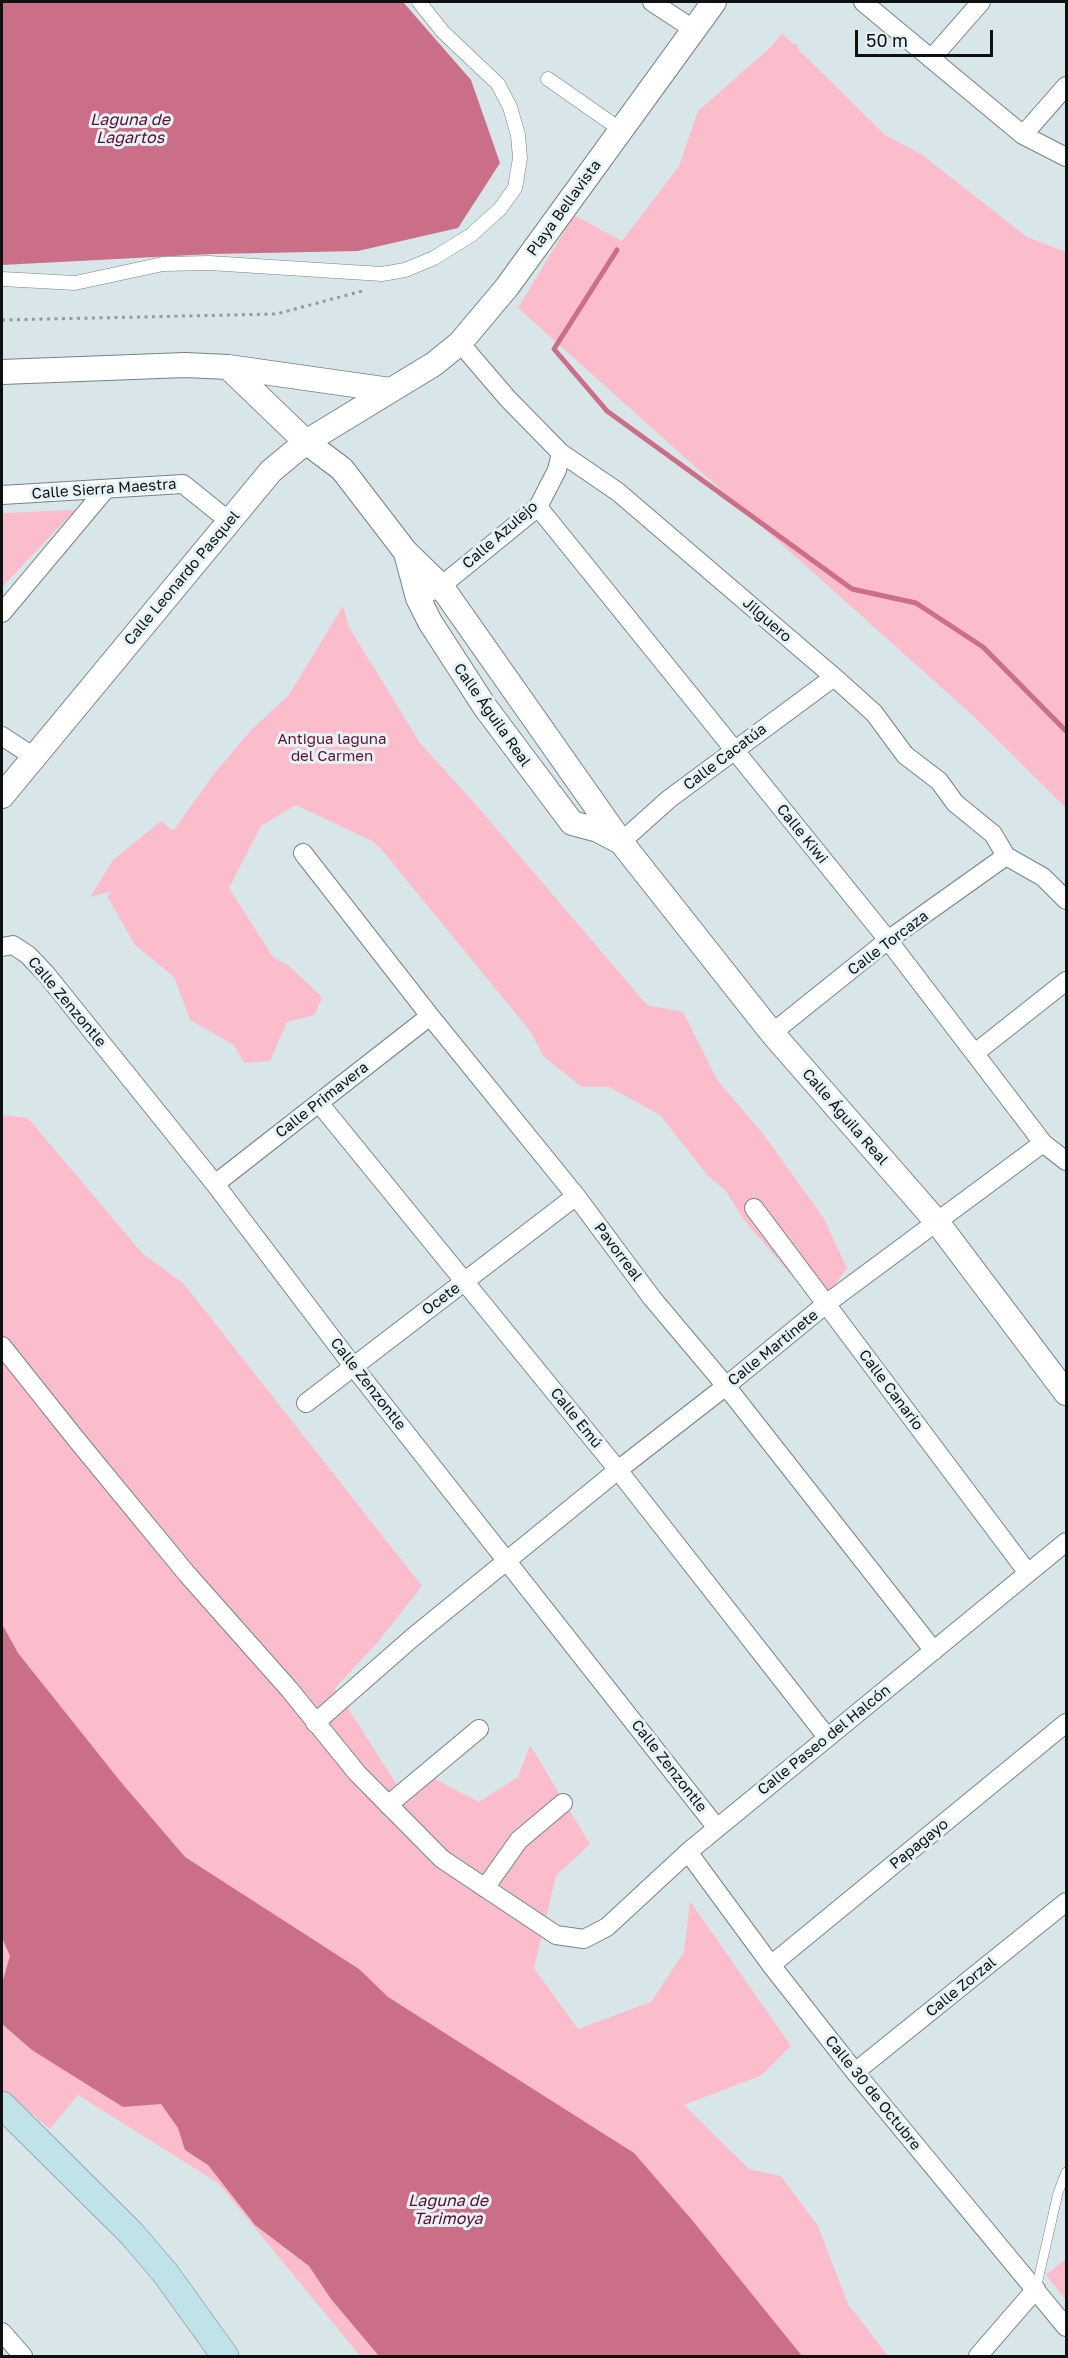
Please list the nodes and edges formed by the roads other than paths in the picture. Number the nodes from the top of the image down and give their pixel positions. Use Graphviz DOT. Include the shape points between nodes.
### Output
graph roads {
  1 [pos="419,2"];
  2 [pos="652,2"];
  3 [pos="714,2"];
  4 [pos="863,2"];
  5 [pos="981,2"];
  6 [pos="693,29"];
  7 [pos="931,59"];
  8 [pos="548,80"];
  9 [pos="1066,86"];
  10 [pos="621,130"];
  11 [pos="1023,135"];
  12 [pos="1066,157"];
  13 [pos="2,279"];
  14 [pos="460,343"];
  15 [pos="228,367"];
  16 [pos="2,372"];
  17 [pos="390,390"];
  18 [pos="306,442"];
  19 [pos="561,453"];
  20 [pos="105,490"];
  21 [pos="2,495"];
  22 [pos="538,507"];
  23 [pos="229,521"];
  24 [pos="405,551"];
  25 [pos="441,586"];
  26 [pos="418,598"];
  27 [pos="4,605"];
  28 [pos="834,677"];
  29 [pos="2,735"];
  30 [pos="734,749"];
  31 [pos="34,757"];
  32 [pos="2,796"];
  33 [pos="621,842"];
  34 [pos="303,853"];
  35 [pos="1006,856"];
  36 [pos="1066,900"];
  37 [pos="888,940"];
  38 [pos="7,946"];
  39 [pos="1066,981"];
  40 [pos="430,1016"];
  41 [pos="772,1033"];
  42 [pos="975,1053"];
  43 [pos="319,1103"];
  44 [pos="1042,1143"];
  45 [pos="1066,1159"];
  46 [pos="215,1185"];
  47 [pos="576,1196"];
  48 [pos="754,1208"];
  49 [pos="937,1222"];
  50 [pos="465,1281"];
  51 [pos="826,1305"];
  52 [pos="2,1346"];
  53 [pos="353,1366"];
  54 [pos="20,1371"];
  55 [pos="2,1373"];
  56 [pos="726,1386"];
  57 [pos="1066,1393"];
  58 [pos="306,1403"];
  59 [pos="618,1470"];
  60 [pos="1066,1542"];
  61 [pos="507,1560"];
  62 [pos="1028,1573"];
  63 [pos="934,1651"];
  64 [pos="315,1723"];
  65 [pos="1066,1723"];
  66 [pos="479,1730"];
  67 [pos="827,1737"];
  68 [pos="563,1803"];
  69 [pos="388,1805"];
  70 [pos="717,1828"];
  71 [pos="688,1852"];
  72 [pos="485,1888"];
  73 [pos="1066,1902"];
  74 [pos="771,1965"];
  75 [pos="855,2072"];
  76 [pos="2,2104"];
  77 [pos="1066,2172"];
  78 [pos="1036,2289"];
  79 [pos="1066,2327"];
  80 [pos="2,2332"];
  81 [pos="24,2356"];
  82 [pos="225,2356"];
  83 [pos="978,2356"];
  1 -- 13 [label="street" via="442,32 498,84 510,106 518,135 520,158 515,188 501,209 471,235 434,258 382,274 209,263 163,264 75,283"];
  2 -- 6 [label="street"];
  3 -- 6 [label="street, Playa Bellavista"];
  4 -- 7 [label="street"];
  5 -- 7 [label="street"];
  6 -- 10 [label="street, Playa Bellavista"];
  7 -- 11 [label="street"];
  8 -- 10 [label="street"];
  9 -- 11 [label="street"];
  10 -- 14 [label="street, Playa Bellavista" via="507,287"];
  11 -- 12 [label="street"];
  14 -- 17 [label="street, Playa Bellavista"];
  14 -- 19 [label="street, Jilguero"];
  15 -- 16 [label="street"];
  15 -- 17 [label="street"];
  15 -- 18 [label="street, Calle Águila Real"];
  17 -- 18 [label="street, Calle Leonardo Pasquel"];
  18 -- 23 [label="street, Calle Leonardo Pasquel" via="271,471"];
  18 -- 24 [label="street, Calle Águila Real" via="342,469"];
  19 -- 22 [label="street, Calle Azulejo"];
  19 -- 28 [label="street, Jilguero" via="618,492"];
  20 -- 21 [label="street, Calle Sierra Maestra"];
  20 -- 23 [label="street, Calle Sierra Maestra" via="183,484"];
  20 -- 27 [label="street"];
  22 -- 25 [label="street, Calle Azulejo"];
  22 -- 30 [label="street, Calle Kiwi"];
  23 -- 31 [label="street, Calle Leonardo Pasquel"];
  24 -- 25 [label="street, Calle Águila Real"];
  24 -- 26 [label="street, Calle Águila Real"];
  25 -- 26 [label="street, Calle Azulejo"];
  25 -- 33 [label="street, Calle Águila Real"];
  26 -- 33 [label="street, Calle Águila Real" via="484,707 572,823"];
  28 -- 30 [label="street, Calle Cacatúa"];
  28 -- 35 [label="street, Jilguero" via="874,713 905,754 993,834"];
  29 -- 31 [label="street"];
  30 -- 33 [label="street, Calle Cacatúa"];
  30 -- 37 [label="street, Calle Kiwi"];
  31 -- 32 [label="street, Calle Leonardo Pasquel"];
  33 -- 41 [label="street, Calle Águila Real"];
  34 -- 40 [label="street, Pavorreal"];
  35 -- 36 [label="street, Jilguero" via="1043,877"];
  35 -- 37 [label="street, Calle Torcaza"];
  37 -- 41 [label="street, Calle Torcaza"];
  37 -- 42 [label="street, Calle Kiwi"];
  38 -- 46 [label="street, Calle Zenzontle" via="28,955 46,974"];
  39 -- 42 [label="street"];
  40 -- 43 [label="street, Calle Primavera"];
  40 -- 47 [label="street, Pavorreal"];
  41 -- 49 [label="street, Calle Águila Real"];
  42 -- 44 [label="street, Calle Kiwi"];
  43 -- 46 [label="street, Calle Primavera"];
  43 -- 50 [label="street, Calle Emú"];
  44 -- 45 [label="street, Calle Kiwi"];
  44 -- 49 [label="street, Calle Martinete"];
  46 -- 53 [label="street, Calle Zenzontle"];
  47 -- 50 [label="street, Ocete"];
  47 -- 56 [label="street, Pavorreal" via="652,1298"];
  48 -- 51 [label="street, Calle Canario"];
  49 -- 51 [label="street, Calle Martinete"];
  49 -- 57 [label="street, Calle Águila Real"];
  50 -- 53 [label="street, Ocete"];
  50 -- 59 [label="street, Calle Emú"];
  51 -- 56 [label="street, Calle Martinete"];
  51 -- 62 [label="street, Calle Canario"];
  52 -- 54 [label="street"];
  53 -- 58 [label="street, Ocete"];
  53 -- 61 [label="street, Calle Zenzontle"];
  54 -- 55 [label="street"];
  54 -- 64 [label="street"];
  56 -- 59 [label="street, Calle Martinete"];
  56 -- 63 [label="street, Pavorreal"];
  59 -- 61 [label="street, Calle Martinete"];
  59 -- 67 [label="street, Calle Emú"];
  60 -- 62 [label="street, Calle Paseo del Halcón"];
  61 -- 64 [label="street, Calle Martinete"];
  61 -- 70 [label="street, Calle Zenzontle"];
  62 -- 63 [label="street, Calle Paseo del Halcón"];
  63 -- 67 [label="street, Calle Paseo del Halcón"];
  64 -- 69 [label="street"];
  65 -- 74 [label="street, Papagayo"];
  66 -- 69 [label="street"];
  67 -- 70 [label="street, Calle Paseo del Halcón"];
  68 -- 72 [label="street" via="519,1840"];
  69 -- 72 [label="street" via="442,1859"];
  70 -- 71 [label="street, Calle Paseo del Halcón"];
  71 -- 72 [label="street, Calle Paseo del Halcón" via="607,1927 584,1939 556,1935"];
  71 -- 74 [label="street, Calle 30 de Octubre"];
  73 -- 75 [label="street, Calle Zorzal"];
  74 -- 75 [label="street, Calle 30 de Octubre"];
  75 -- 78 [label="street, Calle 30 de Octubre"];
  76 -- 82 [label="main road" via="132,2234"];
  77 -- 78 [label="lane"];
  78 -- 79 [label="street, Calle 30 de Octubre"];
  78 -- 83 [label="street"];
  80 -- 81 [label="street"];
}
